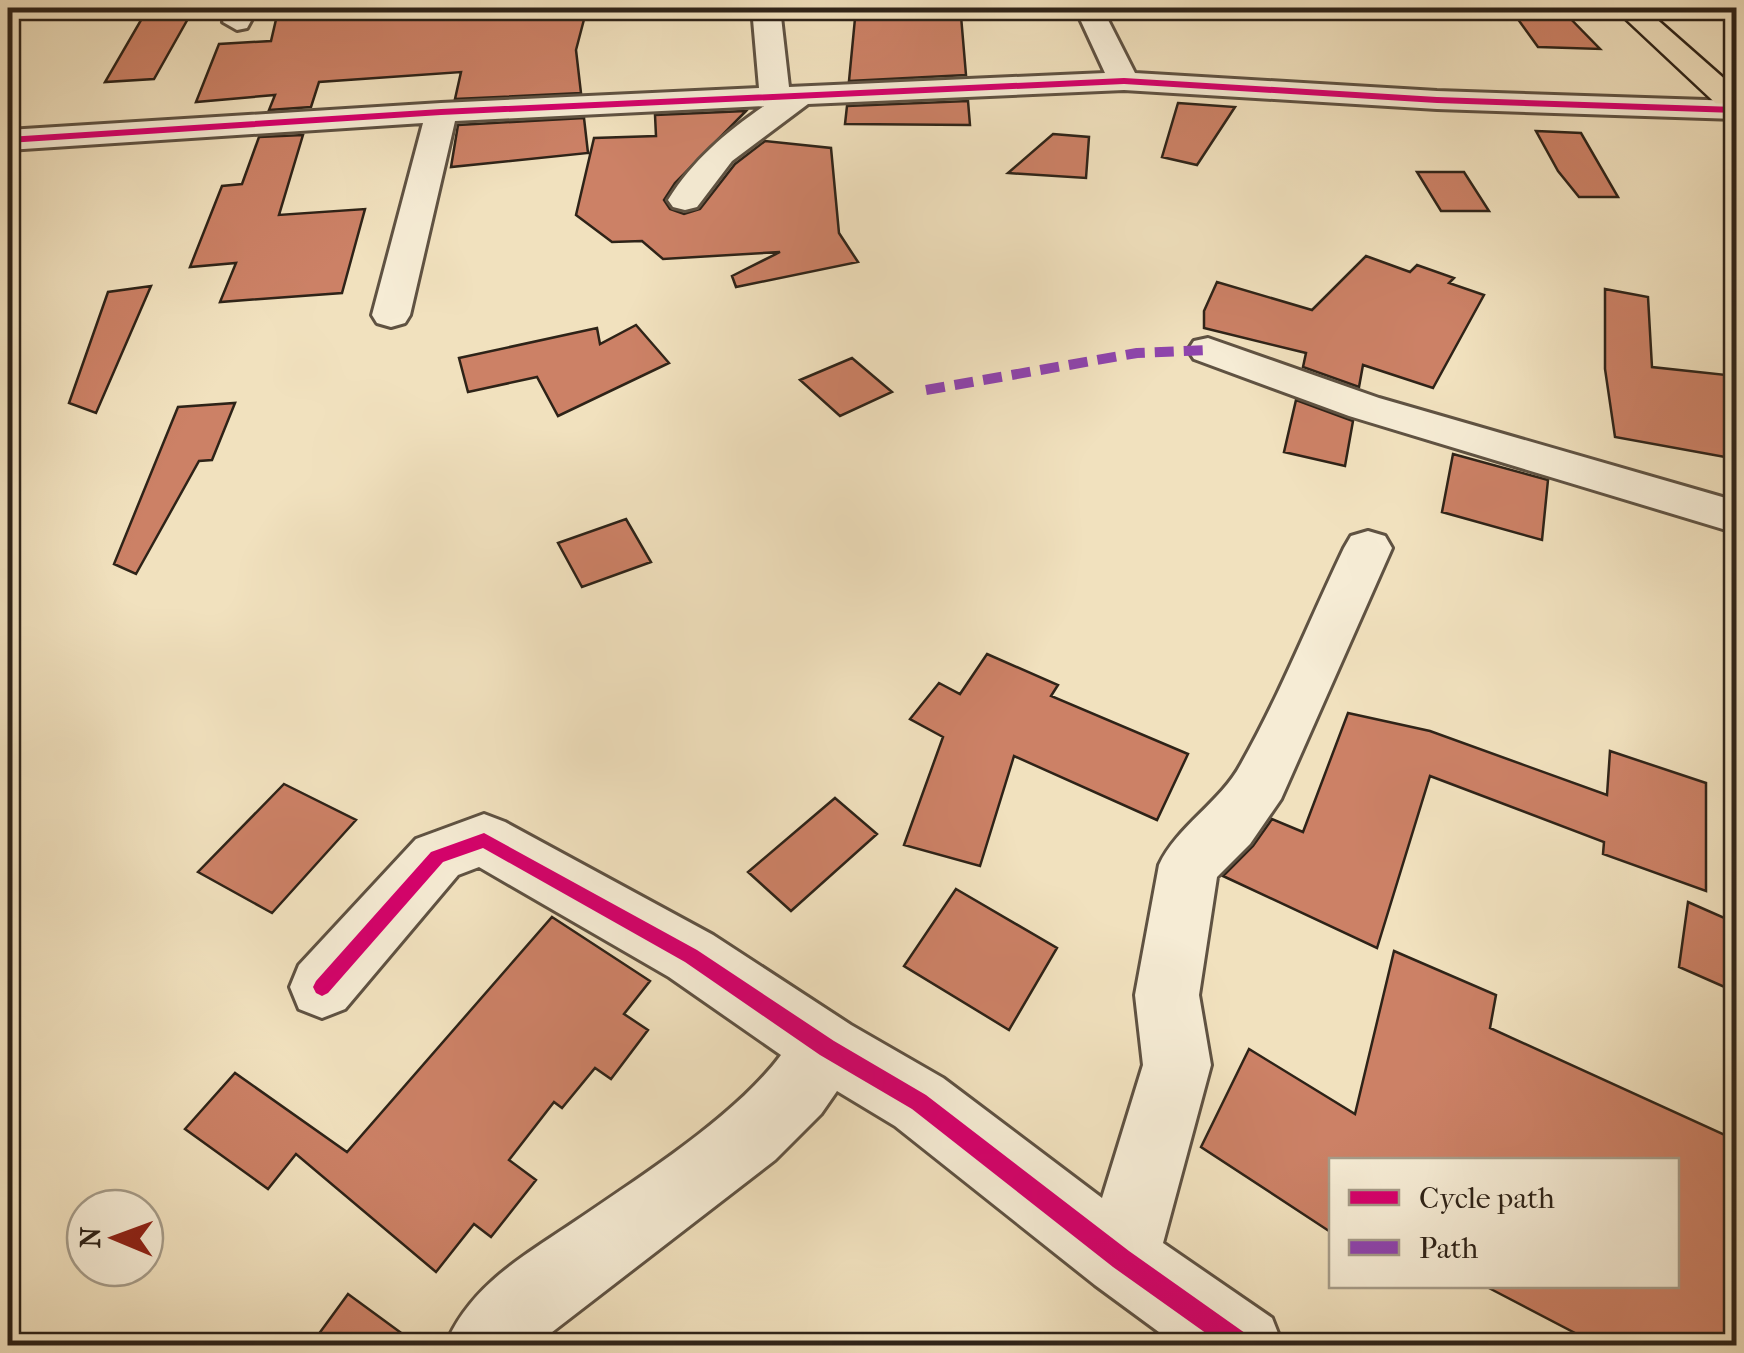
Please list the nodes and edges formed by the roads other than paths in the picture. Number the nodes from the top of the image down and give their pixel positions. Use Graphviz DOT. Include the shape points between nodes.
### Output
graph roads {
  1 [pos="766,8"];
  2 [pos="1089,8"];
  3 [pos="1628,8"];
  4 [pos="1124,80"];
  5 [pos="787,96"];
  6 [pos="1735,104"];
  7 [pos="441,112"];
  8 [pos="8,140"];
  9 [pos="684,200"];
  10 [pos="391,315"];
  11 [pos="1208,350"];
  12 [pos="1736,517"];
  13 [pos="1368,548"];
  14 [pos="322,987"];
  15 [pos="827,1048"];
  16 [pos="1121,1259"];
  17 [pos="484,1346"];
  18 [pos="1244,1346"];
  1 -- 5 [label="street"];
  2 -- 4 [label="street"];
  3 -- 6 [label="highway"];
  4 -- 5 [label="street"];
  4 -- 6 [label="street" via="1436,100"];
  5 -- 7 [label="street"];
  5 -- 9 [label="street" via="696,179"];
  7 -- 8 [label="street"];
  7 -- 10 [label="street"];
  11 -- 12 [label="street" via="1364,407"];
  13 -- 16 [label="street" via="1261,782 1230,826 1189,865 1166,995 1177,1065"];
  14 -- 15 [label="street" via="437,856 484,840 691,956"];
  15 -- 16 [label="street" via="919,1102"];
  15 -- 17 [label="street" via="797,1090 750,1135 514,1309"];
  16 -- 18 [label="street"];
}
